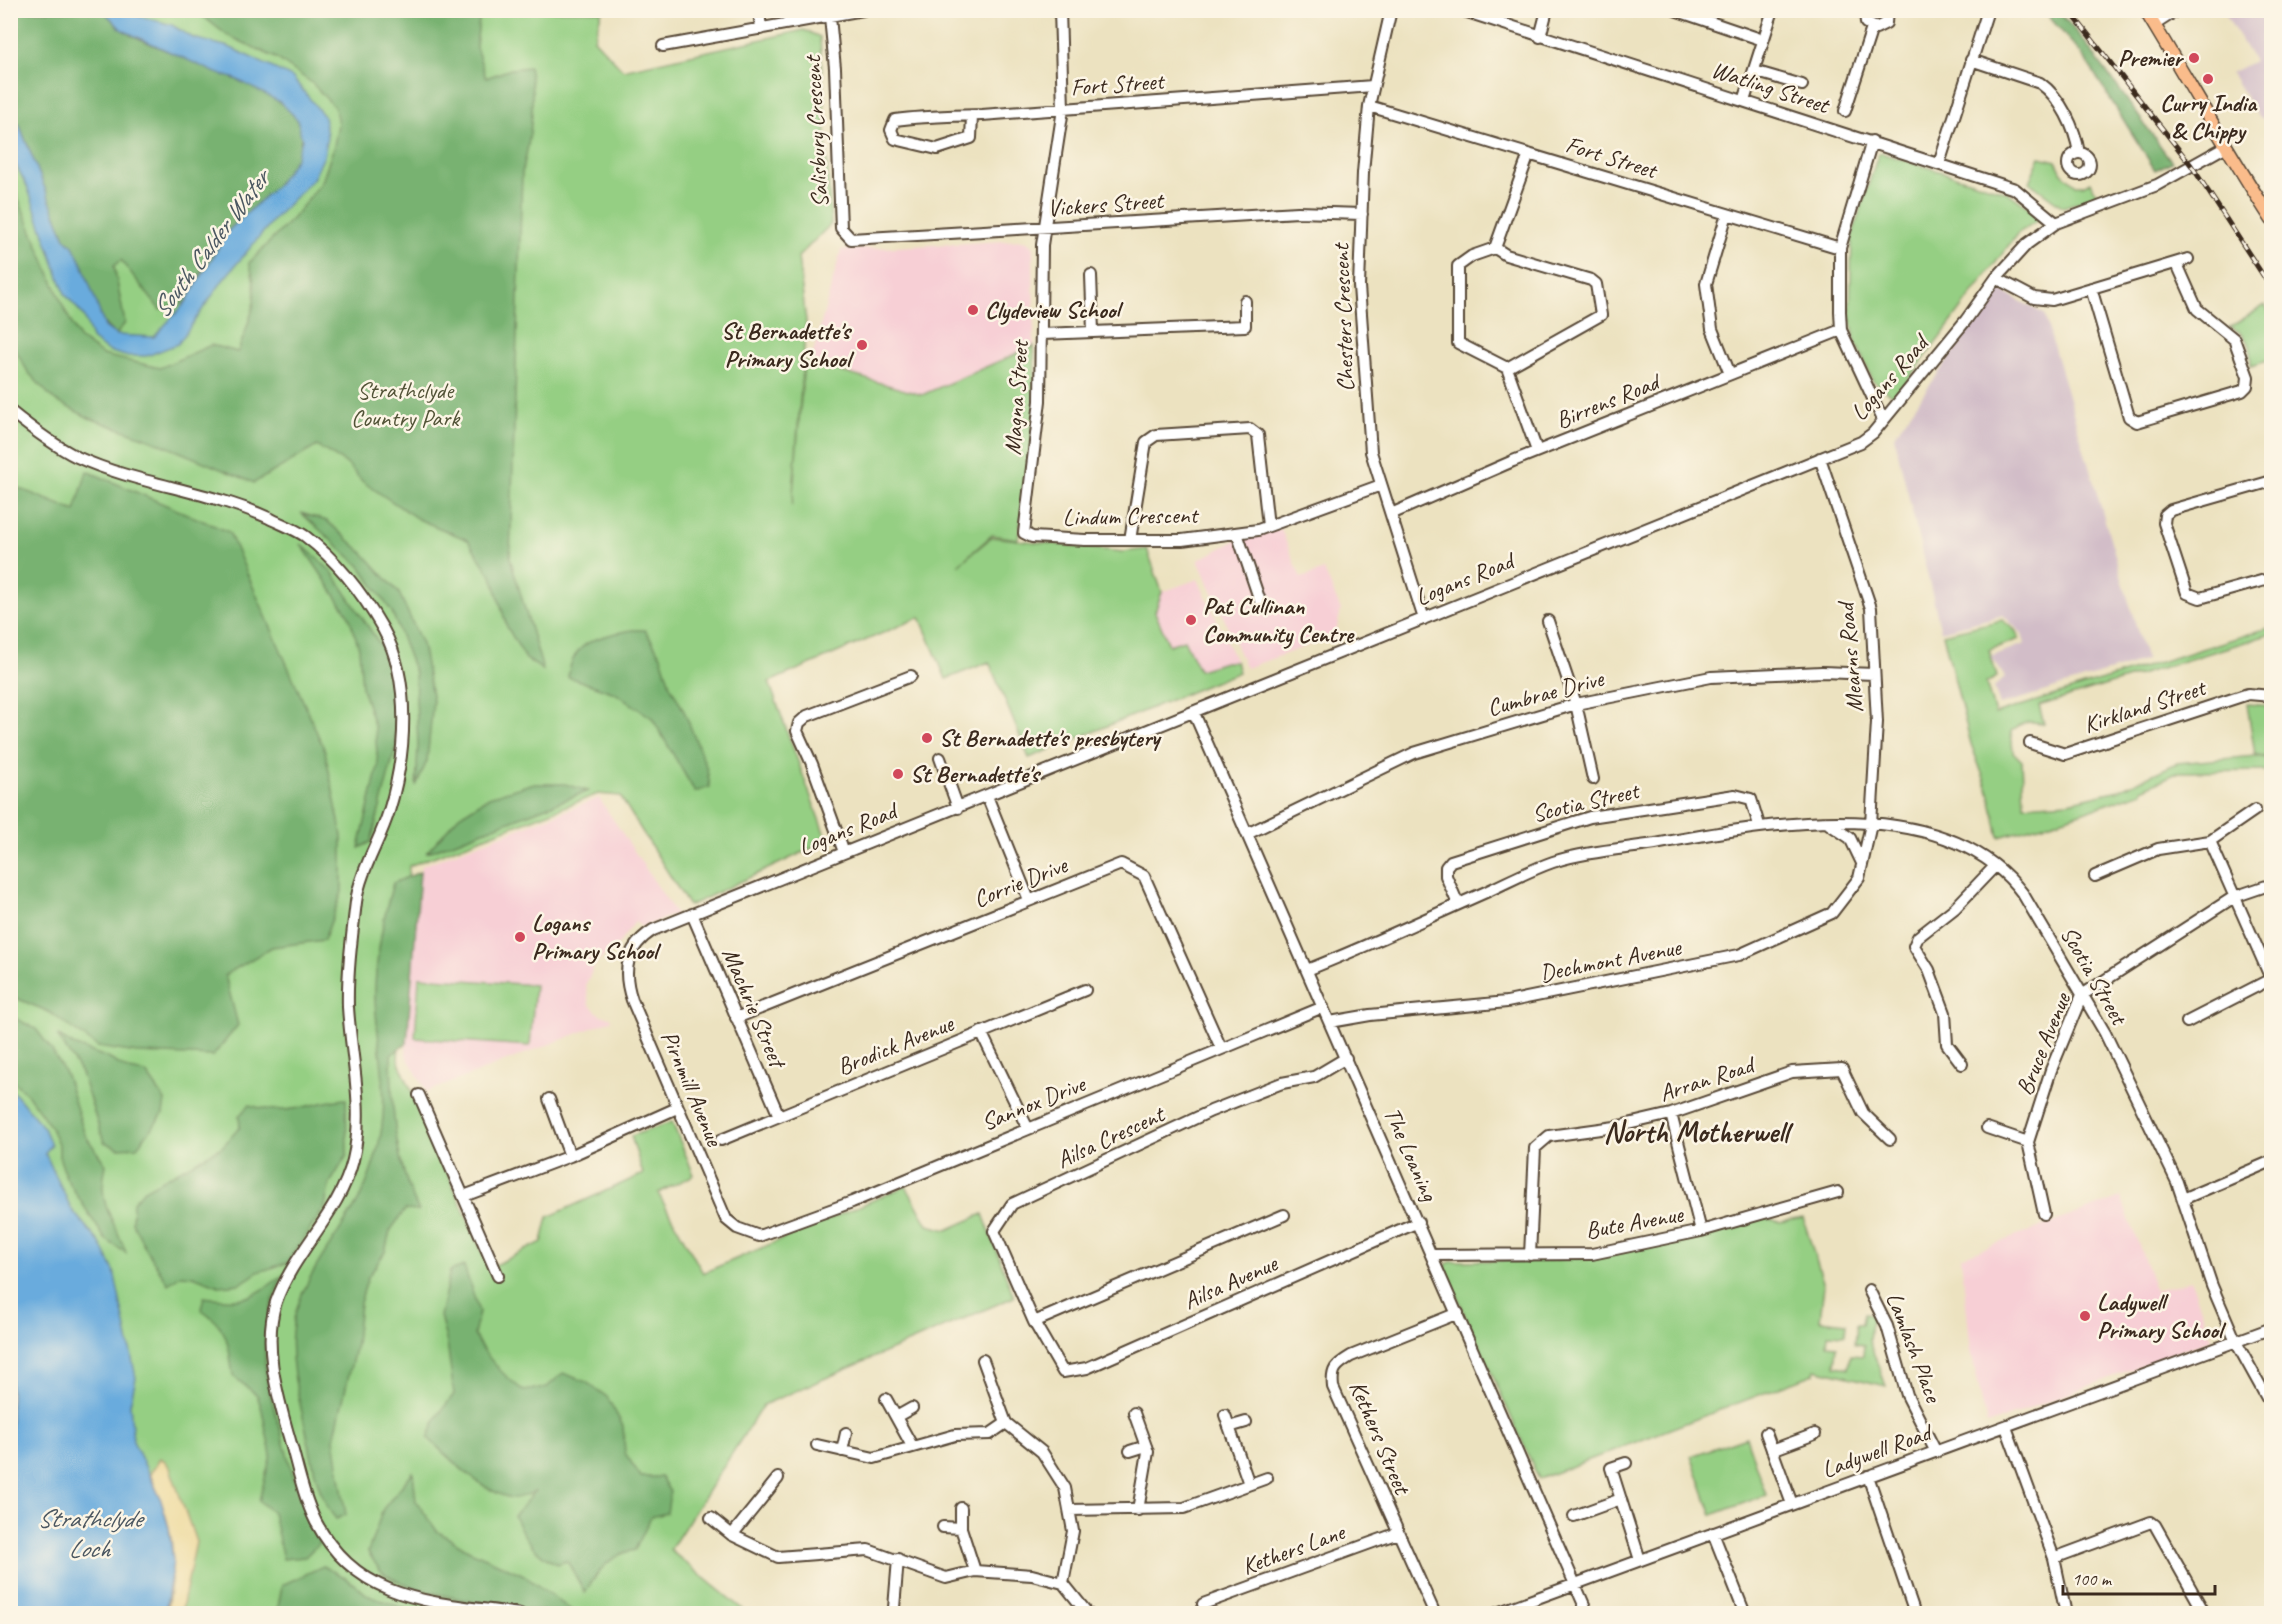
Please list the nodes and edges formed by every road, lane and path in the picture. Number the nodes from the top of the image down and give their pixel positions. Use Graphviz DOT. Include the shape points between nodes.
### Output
graph roads {
  1 [pos="759,10"];
  2 [pos="863,10"];
  3 [pos="1060,10"];
  4 [pos="1390,10"];
  5 [pos="1461,10"];
  6 [pos="1547,10"];
  7 [pos="1675,10"];
  8 [pos="1773,10"];
  9 [pos="1887,10"];
  10 [pos="1988,10"];
  11 [pos="2145,10"];
  12 [pos="2177,10"];
  13 [pos="1863,11"];
  14 [pos="830,17"];
  15 [pos="2154,25"];
  16 [pos="1872,28"];
  17 [pos="761,29"];
  18 [pos="1540,37"];
  19 [pos="1763,40"];
  20 [pos="663,46"];
  21 [pos="1971,60"];
  22 [pos="1754,71"];
  23 [pos="1802,85"];
  24 [pos="1373,86"];
  25 [pos="1744,101"];
  26 [pos="1369,106"];
  27 [pos="1063,109"];
  28 [pos="1845,111"];
  29 [pos="972,116"];
  30 [pos="1872,141"];
  31 [pos="2225,147"];
  32 [pos="2079,153"];
  33 [pos="1529,154"];
  34 [pos="1939,164"];
  35 [pos="1362,214"];
  36 [pos="1727,214"];
  37 [pos="2271,220"];
  38 [pos="2056,223"];
  39 [pos="1044,230"];
  40 [pos="852,240"];
  41 [pos="1495,248"];
  42 [pos="1840,248"];
  43 [pos="2188,259"];
  44 [pos="2177,264"];
  45 [pos="1091,275"];
  46 [pos="1996,278"];
  47 [pos="2091,288"];
  48 [pos="1245,301"];
  49 [pos="1841,330"];
  50 [pos="1093,332"];
  51 [pos="1042,334"];
  52 [pos="1507,368"];
  53 [pos="1730,374"];
  54 [pos="10,411"];
  55 [pos="1883,420"];
  56 [pos="1537,452"];
  57 [pos="1820,458"];
  58 [pos="2271,481"];
  59 [pos="1382,484"];
  60 [pos="1391,514"];
  61 [pos="1269,526"];
  62 [pos="1024,533"];
  63 [pos="1237,533"];
  64 [pos="1130,540"];
  65 [pos="2271,578"];
  66 [pos="1260,601"];
  67 [pos="1424,619"];
  68 [pos="1548,621"];
  69 [pos="1874,674"];
  70 [pos="911,676"];
  71 [pos="2271,696"];
  72 [pos="1576,704"];
  73 [pos="1194,713"];
  74 [pos="2030,743"];
  75 [pos="940,758"];
  76 [pos="1593,779"];
  77 [pos="987,796"];
  78 [pos="958,808"];
  79 [pos="2255,810"];
  80 [pos="1826,823"];
  81 [pos="1759,825"];
  82 [pos="1871,825"];
  83 [pos="1247,834"];
  84 [pos="2210,841"];
  85 [pos="844,852"];
  86 [pos="1862,865"];
  87 [pos="1995,866"];
  88 [pos="2094,876"];
  89 [pos="2271,884"];
  90 [pos="2234,897"];
  91 [pos="1029,900"];
  92 [pos="1458,904"];
  93 [pos="692,914"];
  94 [pos="641,939"];
  95 [pos="1307,970"];
  96 [pos="2271,980"];
  97 [pos="1085,990"];
  98 [pos="2082,995"];
  99 [pos="1323,1007"];
  100 [pos="736,1018"];
  101 [pos="1330,1022"];
  102 [pos="2187,1022"];
  103 [pos="981,1032"];
  104 [pos="1221,1048"];
  105 [pos="1346,1058"];
  106 [pos="1962,1064"];
  107 [pos="549,1099"];
  108 [pos="418,1102"];
  109 [pos="677,1108"];
  110 [pos="1671,1114"];
  111 [pos="779,1116"];
  112 [pos="1027,1127"];
  113 [pos="1987,1128"];
  114 [pos="1890,1139"];
  115 [pos="722,1140"];
  116 [pos="2028,1142"];
  117 [pos="570,1156"];
  118 [pos="2271,1161"];
  119 [pos="1838,1192"];
  120 [pos="464,1196"];
  121 [pos="2183,1199"];
  122 [pos="2044,1214"];
  123 [pos="1284,1215"];
  124 [pos="1418,1222"];
  125 [pos="1701,1231"];
  126 [pos="759,1236"];
  127 [pos="1432,1255"];
  128 [pos="1530,1255"];
  129 [pos="498,1276"];
  130 [pos="1869,1290"];
  131 [pos="1458,1313"];
  132 [pos="1034,1322"];
  133 [pos="2271,1328"];
  134 [pos="2236,1342"];
  135 [pos="983,1360"];
  136 [pos="1059,1368"];
  137 [pos="886,1399"];
  138 [pos="2271,1407"];
  139 [pos="912,1408"];
  140 [pos="1134,1413"];
  141 [pos="1225,1415"];
  142 [pos="896,1417"];
  143 [pos="1246,1422"];
  144 [pos="1006,1423"];
  145 [pos="1229,1427"];
  146 [pos="2006,1427"];
  147 [pos="846,1433"];
  148 [pos="1766,1434"];
  149 [pos="1815,1434"];
  150 [pos="817,1445"];
  151 [pos="912,1446"];
  152 [pos="1146,1446"];
  153 [pos="1772,1450"];
  154 [pos="842,1451"];
  155 [pos="1130,1451"];
  156 [pos="1936,1452"];
  157 [pos="1626,1463"];
  158 [pos="1868,1476"];
  159 [pos="778,1478"];
  160 [pos="1268,1478"];
  161 [pos="1249,1484"];
  162 [pos="1621,1499"];
  163 [pos="1792,1504"];
  164 [pos="961,1508"];
  165 [pos="1069,1510"];
  166 [pos="1138,1510"];
  167 [pos="1574,1516"];
  168 [pos="711,1518"];
  169 [pos="943,1527"];
  170 [pos="961,1528"];
  171 [pos="1398,1533"];
  172 [pos="1713,1533"];
  173 [pos="732,1535"];
  174 [pos="2054,1558"];
  175 [pos="898,1559"];
  176 [pos="1640,1560"];
  177 [pos="975,1571"];
  178 [pos="1063,1583"];
  179 [pos="1576,1584"];
  180 [pos="1203,1604"];
  181 [pos="519,1614"];
  182 [pos="897,1614"];
  183 [pos="1088,1614"];
  184 [pos="1435,1614"];
  185 [pos="1494,1614"];
  186 [pos="1588,1614"];
  187 [pos="1745,1614"];
  188 [pos="1915,1614"];
  189 [pos="2066,1614"];
  190 [pos="2205,1614"];
  1 -- 17 [label="street"];
  2 -- 14 [label="street"];
  3 -- 27 [label="street, Magna Street"];
  4 -- 24 [label="street, Chesters Crescent"];
  5 -- 18 [label="street, Watling Street"];
  6 -- 18 [label="street"];
  7 -- 19 [label="street"];
  8 -- 19 [label="street"];
  9 -- 16 [label="street" via="1886,23"];
  10 -- 21 [label="street"];
  11 -- 15 [label="main road"];
  12 -- 15 [label="street"];
  13 -- 16 [label="street"];
  14 -- 17 [label="street"];
  14 -- 40 [label="street, Salisbury Crescent" via="841,228"];
  15 -- 31 [label="main road"];
  16 -- 28 [label="street"];
  17 -- 20 [label="street"];
  18 -- 25 [label="street, Watling Street"];
  19 -- 22 [label="street"];
  21 -- 32 [label="street" via="2047,88 2065,114"];
  21 -- 34 [label="street"];
  22 -- 23 [label="street"];
  22 -- 25 [label="street"];
  24 -- 26 [label="street, Chesters Crescent"];
  24 -- 27 [label="street, Fort Street"];
  25 -- 30 [label="street, Watling Street"];
  26 -- 33 [label="street, Fort Street"];
  26 -- 35 [label="street, Chesters Crescent"];
  27 -- 29 [label="street, Fort Street"];
  27 -- 39 [label="street, Magna Street"];
  29 -- 29 [label="street, Fort Street" via="971,138 937,149 895,139 891,130 895,120"];
  30 -- 34 [label="street, Watling Street"];
  30 -- 42 [label="street"];
  31 -- 37 [label="main road"];
  31 -- 38 [label="street, Logans Road" via="2157,185"];
  33 -- 36 [label="street, Fort Street"];
  33 -- 41 [label="street"];
  34 -- 38 [label="street, Watling Street" via="2015,189"];
  35 -- 39 [label="street, Vickers Street" via="1298,212"];
  35 -- 59 [label="street, Chesters Crescent" via="1362,334 1371,452"];
  36 -- 42 [label="street, Fort Street"];
  36 -- 53 [label="street" via="1706,284 1712,329"];
  38 -- 46 [label="street, Logans Road" via="2027,244"];
  39 -- 40 [label="street, Vickers Street"];
  39 -- 51 [label="street, Magna Street"];
  41 -- 52 [label="street" via="1458,266 1458,344"];
  41 -- 52 [label="street" via="1506,255 1591,280 1596,284 1601,315"];
  42 -- 49 [label="street"];
  43 -- 44 [label="street"];
  44 -- 47 [label="street"];
  44 -- 47 [label="street" via="2197,309 2234,339 2248,377 2242,391 2137,422 2129,417"];
  45 -- 50 [label="street"];
  46 -- 47 [label="street" via="2034,298 2052,300"];
  46 -- 55 [label="street, Logans Road"];
  48 -- 50 [label="street" via="1245,326"];
  49 -- 53 [label="street, Birrens Road"];
  49 -- 55 [label="street"];
  50 -- 51 [label="street"];
  51 -- 62 [label="street, Magna Street" via="1040,401"];
  52 -- 56 [label="street"];
  53 -- 56 [label="street, Birrens Road"];
  54 -- 181 [label="street" via="52,444 80,458 243,506 302,533 355,585 385,633 396,663 402,709 401,758 390,809 357,897 348,1003 358,1122 354,1153 331,1209 293,1266 275,1305 272,1365 315,1519 334,1551 359,1574 394,1592 447,1606"];
  55 -- 57 [label="street, Logans Road" via="1861,442"];
  56 -- 60 [label="street, Birrens Road"];
  57 -- 67 [label="street, Logans Road"];
  57 -- 69 [label="street, Mearns Road" via="1871,609"];
  58 -- 65 [label="street" via="2171,510 2164,522 2187,593 2194,597"];
  59 -- 60 [label="street, Chesters Crescent"];
  59 -- 61 [label="street, Lindum Crescent"];
  60 -- 67 [label="street, Chesters Crescent"];
  61 -- 63 [label="street, Lindum Crescent"];
  61 -- 64 [label="street" via="1257,435 1250,429 1156,435 1146,442"];
  62 -- 64 [label="street, Lindum Crescent" via="1032,537"];
  63 -- 64 [label="street, Lindum Crescent" via="1182,540"];
  63 -- 66 [label="street"];
  67 -- 73 [label="street, Logans Road"];
  68 -- 72 [label="street"];
  69 -- 72 [label="street, Cumbrae Drive" via="1711,677"];
  69 -- 82 [label="street, Mearns Road" via="1877,722"];
  70 -- 85 [label="street" via="807,716 799,723 797,731"];
  71 -- 74 [label="street, Kirkland Street" via="2248,694 2065,754"];
  72 -- 76 [label="street"];
  72 -- 83 [label="street, Cumbrae Drive" via="1414,753"];
  73 -- 77 [label="street, Logans Road"];
  73 -- 83 [label="street, The Loaning"];
  75 -- 78 [label="street"];
  77 -- 78 [label="street, Logans Road"];
  77 -- 91 [label="street"];
  78 -- 85 [label="street, Logans Road"];
  79 -- 84 [label="street"];
  80 -- 81 [label="street, Scotia Street"];
  80 -- 82 [label="street, Scotia Street"];
  80 -- 86 [label="street" via="1850,838"];
  81 -- 92 [label="street, Scotia Street" via="1554,862"];
  81 -- 92 [label="street, Scotia Street" via="1751,799 1735,795 1590,818 1451,861 1446,876"];
  82 -- 86 [label="street, Dechmont Avenue"];
  82 -- 87 [label="street, Scotia Street" via="1933,834 1968,848"];
  83 -- 95 [label="street, The Loaning"];
  84 -- 88 [label="street" via="2158,849"];
  84 -- 90 [label="street"];
  85 -- 93 [label="street, Logans Road"];
  86 -- 101 [label="street, Dechmont Avenue" via="1858,878 1832,913 1739,955 1507,1002"];
  87 -- 98 [label="street, Scotia Street" via="2023,894"];
  87 -- 106 [label="street" via="1954,908 1918,937 1914,946 1929,970 1945,1013 1947,1044"];
  89 -- 90 [label="street, Bruce Avenue"];
  90 -- 96 [label="street"];
  90 -- 98 [label="street, Bruce Avenue"];
  91 -- 100 [label="street, Corrie Drive"];
  91 -- 104 [label="street, Corrie Drive" via="1121,864 1144,876"];
  92 -- 95 [label="street, Scotia Street"];
  93 -- 94 [label="street, Logans Road"];
  93 -- 100 [label="street, Machrie Street"];
  94 -- 109 [label="street, Pirnmill Avenue" via="629,957 627,987"];
  95 -- 99 [label="street, The Loaning"];
  96 -- 102 [label="street"];
  97 -- 103 [label="street, Brodick Avenue"];
  98 -- 116 [label="street, Bruce Avenue" via="2051,1070"];
  98 -- 121 [label="street, Scotia Street"];
  99 -- 101 [label="street, The Loaning"];
  99 -- 104 [label="street, Sannox Drive"];
  100 -- 111 [label="street, Machrie Street"];
  101 -- 105 [label="street, The Loaning"];
  103 -- 111 [label="street, Brodick Avenue"];
  103 -- 112 [label="street"];
  104 -- 112 [label="street, Sannox Drive"];
  105 -- 124 [label="street, The Loaning"];
  105 -- 132 [label="street, Ailsa Crescent" via="1314,1077 1282,1083 1211,1111 1012,1204 994,1231"];
  107 -- 117 [label="street"];
  108 -- 120 [label="street"];
  109 -- 117 [label="street"];
  109 -- 126 [label="street, Pirnmill Avenue" via="726,1219"];
  110 -- 114 [label="street, Arran Road" via="1792,1072 1842,1069 1863,1113"];
  110 -- 125 [label="street"];
  110 -- 128 [label="street, Arran Road" via="1615,1128 1550,1136 1541,1142 1535,1148"];
  111 -- 115 [label="street, Brodick Avenue"];
  112 -- 126 [label="street, Sannox Drive" via="852,1202"];
  113 -- 116 [label="street"];
  116 -- 122 [label="street"];
  117 -- 120 [label="street"];
  118 -- 121 [label="street"];
  119 -- 125 [label="street, Bute Avenue"];
  120 -- 129 [label="street"];
  121 -- 134 [label="street, Scotia Street" via="2212,1286"];
  123 -- 132 [label="street"];
  124 -- 127 [label="street, The Loaning"];
  124 -- 136 [label="street, Ailsa Avenue" via="1087,1368 1063,1372"];
  125 -- 128 [label="street, Bute Avenue" via="1592,1254"];
  127 -- 128 [label="street, Bute Avenue"];
  127 -- 131 [label="street, The Loaning"];
  130 -- 156 [label="street, Lamlash Place" via="1887,1326 1907,1395"];
  131 -- 171 [label="street, Kethers Street" via="1351,1356 1337,1364 1331,1374 1333,1387"];
  131 -- 179 [label="street, The Loaning"];
  132 -- 136 [label="street, Ailsa Crescent"];
  133 -- 134 [label="street, Ladywell Road"];
  134 -- 138 [label="street, Scotia Street"];
  134 -- 146 [label="street, Ladywell Road"];
  135 -- 144 [label="street"];
  137 -- 142 [label="street"];
  139 -- 142 [label="street"];
  140 -- 152 [label="street"];
  141 -- 145 [label="street"];
  142 -- 151 [label="street"];
  143 -- 145 [label="street"];
  144 -- 151 [label="street" via="990,1434 955,1435"];
  144 -- 165 [label="street" via="1042,1452 1065,1488"];
  145 -- 161 [label="street"];
  146 -- 156 [label="street, Ladywell Road"];
  146 -- 174 [label="street"];
  147 -- 154 [label="street"];
  148 -- 153 [label="street"];
  149 -- 153 [label="street"];
  150 -- 154 [label="street"];
  151 -- 154 [label="street" via="874,1458"];
  152 -- 155 [label="street"];
  152 -- 166 [label="street"];
  153 -- 163 [label="street"];
  156 -- 158 [label="street, Ladywell Road"];
  157 -- 162 [label="street" via="1611,1468"];
  158 -- 163 [label="street, Ladywell Road"];
  158 -- 188 [label="street"];
  159 -- 173 [label="street"];
  160 -- 161 [label="street"];
  161 -- 166 [label="street" via="1184,1508"];
  162 -- 167 [label="street"];
  162 -- 176 [label="street"];
  163 -- 172 [label="street, Ladywell Road"];
  164 -- 170 [label="street"];
  165 -- 166 [label="street"];
  165 -- 178 [label="street" via="1073,1531"];
  168 -- 173 [label="street"];
  169 -- 170 [label="street"];
  170 -- 177 [label="street"];
  171 -- 180 [label="street, Kethers Lane"];
  171 -- 184 [label="street, Kethers Street"];
  172 -- 176 [label="street, Ladywell Road"];
  172 -- 187 [label="street"];
  173 -- 175 [label="street" via="778,1557 868,1550"];
  174 -- 189 [label="street"];
  174 -- 190 [label="street" via="2151,1522"];
  175 -- 177 [label="street" via="946,1578"];
  175 -- 182 [label="street" via="894,1608"];
  176 -- 179 [label="street, Ladywell Road"];
  177 -- 178 [label="street" via="1032,1575"];
  178 -- 183 [label="street"];
  179 -- 185 [label="street, Ladywell Road"];
  179 -- 186 [label="street, The Loaning"];
}
